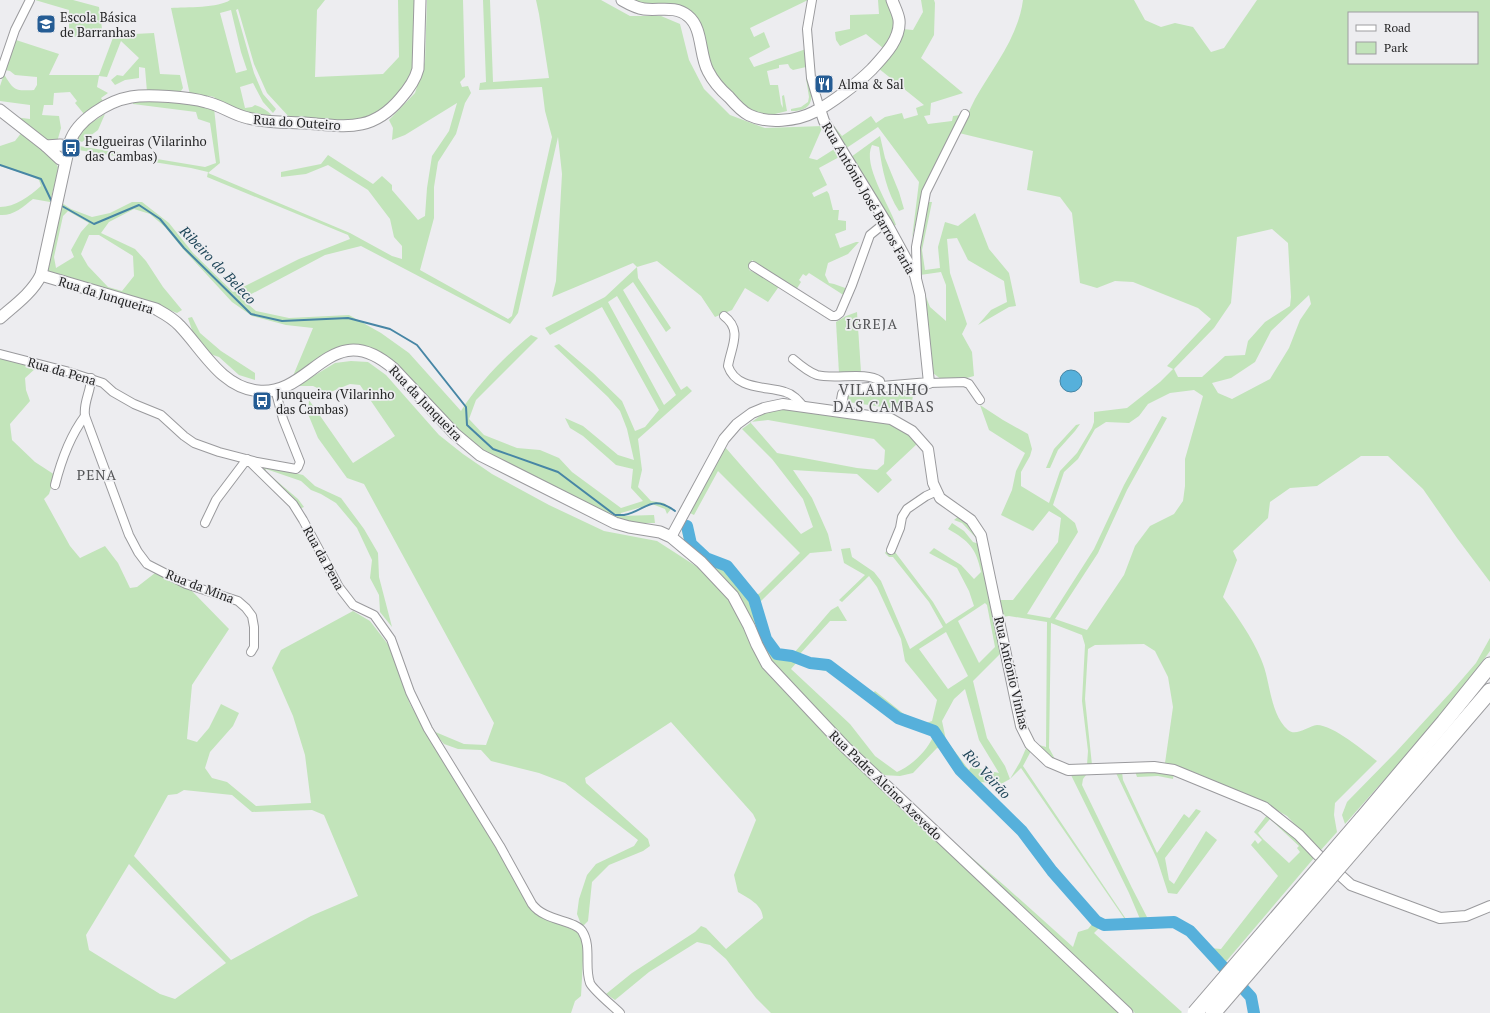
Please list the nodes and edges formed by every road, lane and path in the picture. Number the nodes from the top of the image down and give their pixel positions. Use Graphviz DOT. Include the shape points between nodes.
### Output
graph roads {
  1 [pos="30,0"];
  2 [pos="420,0"];
  3 [pos="622,0"];
  4 [pos="812,0"];
  5 [pos="892,0"];
  6 [pos="0,74"];
  7 [pos="820,109"];
  8 [pos="0,110"];
  9 [pos="965,114"];
  10 [pos="46,146"];
  11 [pos="69,146"];
  12 [pos="65,161"];
  13 [pos="886,222"];
  14 [pos="753,266"];
  15 [pos="41,275"];
  16 [pos="918,284"];
  17 [pos="724,316"];
  18 [pos="0,318"];
  19 [pos="0,354"];
  20 [pos="793,360"];
  21 [pos="91,378"];
  22 [pos="929,383"];
  23 [pos="881,387"];
  24 [pos="275,389"];
  25 [pos="980,400"];
  26 [pos="804,406"];
  27 [pos="840,411"];
  28 [pos="85,416"];
  29 [pos="247,459"];
  30 [pos="55,485"];
  31 [pos="937,491"];
  32 [pos="205,523"];
  33 [pos="671,536"];
  34 [pos="891,550"];
  35 [pos="251,652"];
  36 [pos="1490,665"];
  37 [pos="1490,691"];
  38 [pos="1367,823"];
  39 [pos="1490,906"];
  40 [pos="620,1013"];
  41 [pos="1127,1013"];
  42 [pos="1195,1013"];
  43 [pos="1213,1013"];
  1 -- 6 [label="street" via="15,30"];
  2 -- 11 [label="main road, Rua do Outeiro" via="416,76 396,103 373,121 361,125 342,126 255,120 206,101 131,97 111,104 87,118 72,135"];
  3 -- 7 [label="main road" via="637,8 671,9 689,17 696,27 702,57 712,78 736,105 749,115 762,119 793,118 809,115"];
  4 -- 7 [label="street" via="807,29 812,78"];
  5 -- 7 [label="main road" via="899,21 894,41 863,77"];
  7 -- 13 [label="street, Rua António José Barros Faria" via="824,121"];
  8 -- 10 [label="main road"];
  9 -- 16 [label="street" via="926,192 916,247"];
  10 -- 11 [label="main road"];
  10 -- 12 [label="main road"];
  11 -- 12 [label="main road, Rua do Outeiro"];
  12 -- 15 [label="main road, Rua do Outeiro"];
  13 -- 14 [label="street" via="870,235 852,285 840,313 836,316 832,316"];
  13 -- 16 [label="street, Rua António José Barros Faria"];
  15 -- 18 [label="main road" via="26,296"];
  15 -- 24 [label="main road, Rua da Junqueira" via="156,309 168,315 180,326 230,380 257,390"];
  16 -- 22 [label="street, Rua António José Barros Faria"];
  17 -- 26 [label="street" via="731,322 734,330 728,366 732,374 750,385 790,394"];
  19 -- 21 [label="street, Rua da Pena"];
  20 -- 23 [label="street" via="815,374 871,377 880,381"];
  21 -- 28 [label="street" via="91,387 84,402"];
  21 -- 29 [label="street, Rua da Pena" via="134,404 161,414 194,443"];
  22 -- 23 [label="street"];
  22 -- 25 [label="street" via="964,382 969,384"];
  23 -- 27 [label="street" via="846,390"];
  24 -- 29 [label="street, Rua da Pena" via="283,420 300,462 298,467 288,468"];
  24 -- 33 [label="main road, Rua da Junqueira" via="292,382 336,354 349,350 366,352 382,359 394,369 455,434 480,455 614,523"];
  26 -- 27 [label="street, Rua António Vinhas"];
  26 -- 33 [label="street, Rua António Vinhas" via="783,404 764,408 737,424 724,439"];
  27 -- 31 [label="street, Rua António Vinhas" via="891,419 912,431 928,449 933,483"];
  28 -- 30 [label="street" via="64,455"];
  28 -- 35 [label="street, Rua da Mina" via="138,552 147,564 164,573 186,584 238,601 246,608 252,616 254,627 254,647"];
  29 -- 32 [label="street" via="216,500"];
  29 -- 40 [label="street, Rua da Pena" via="293,504 339,587 353,605 374,615 391,638 410,692 428,729 500,846 532,904 536,910 547,916 582,930 591,984"];
  31 -- 34 [label="street" via="907,509"];
  31 -- 39 [label="street, Rua António Vinhas" via="940,498 971,520 981,534 1021,726 1030,744 1049,762 1068,770 1154,766 1174,770 1264,807 1299,835 1351,885 1440,918 1466,916"];
  33 -- 41 [label="main road, Rua Padre Alcino Azevedo" via="701,562 733,596 767,664 846,748"];
  36 -- 38 [label="highway"];
  37 -- 38 [label="highway"];
  38 -- 42 [label="highway, bridge"];
  38 -- 43 [label="highway, bridge"];
}
